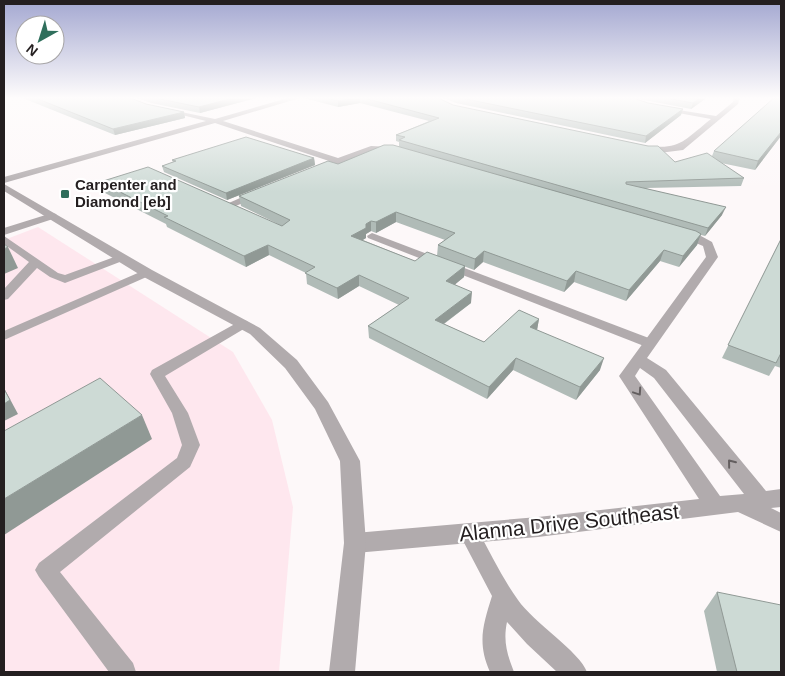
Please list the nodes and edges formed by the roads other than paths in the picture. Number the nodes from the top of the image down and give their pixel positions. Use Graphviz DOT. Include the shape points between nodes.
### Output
graph roads {
  1 [pos="189,129"];
  2 [pos="239,129"];
  3 [pos="704,129"];
  4 [pos="633,146"];
  5 [pos="404,153"];
  6 [pos="338,161"];
  7 [pos="303,175"];
  8 [pos="4,180"];
  9 [pos="4,187"];
  10 [pos="267,190"];
  11 [pos="244,213"];
  12 [pos="52,216"];
  13 [pos="669,230"];
  14 [pos="4,232"];
  15 [pos="372,236"];
  16 [pos="4,239"];
  17 [pos="121,258"];
  18 [pos="36,262"];
  19 [pos="147,273"];
  20 [pos="4,296"];
  21 [pos="242,324"];
  22 [pos="4,336"];
  23 [pos="649,344"];
  24 [pos="638,359"];
  25 [pos="762,501"];
  26 [pos="716,507"];
  27 [pos="781,523"];
  28 [pos="470,534"];
  29 [pos="355,543"];
  30 [pos="503,596"];
  31 [pos="124,672"];
  32 [pos="342,672"];
  33 [pos="502,672"];
  34 [pos="575,672"];
  1 -- 8 [label="street"];
  2 -- 6 [label="street"];
  3 -- 4 [label="street" via="680,148 659,150"];
  5 -- 6 [label="street" via="371,149"];
  6 -- 7 [label="street"];
  9 -- 12 [label="street"];
  10 -- 11 [label="street" via="223,204"];
  12 -- 14 [label="street"];
  12 -- 17 [label="street"];
  13 -- 23 [label="street" via="708,244 712,257"];
  15 -- 23 [label="lane"];
  16 -- 18 [label="lane"];
  17 -- 18 [label="lane" via="65,278 54,275"];
  17 -- 19 [label="street"];
  18 -- 20 [label="lane"];
  19 -- 21 [label="street"];
  19 -- 22 [label="lane"];
  21 -- 29 [label="street" via="255,331 291,364 326,414 350,461"];
  21 -- 31 [label="lane" via="157,374 180,413 191,445 184,462 46,570"];
  23 -- 24 [label="street"];
  25 -- 24 [label="street, one-way" via="660,374"];
  24 -- 26 [label="street, one-way" via="627,376"];
  25 -- 26 [label="street, Alanna Drive Southeast"];
  25 -- 27 [label="street"];
  26 -- 28 [label="street, Alanna Drive Southeast"];
  28 -- 29 [label="street, Alanna Drive Southeast"];
  28 -- 30 [label="lane"];
  29 -- 32 [label="street"];
  30 -- 33 [label="lane" via="492,643 494,657"];
  30 -- 34 [label="lane" via="535,636"];
}
